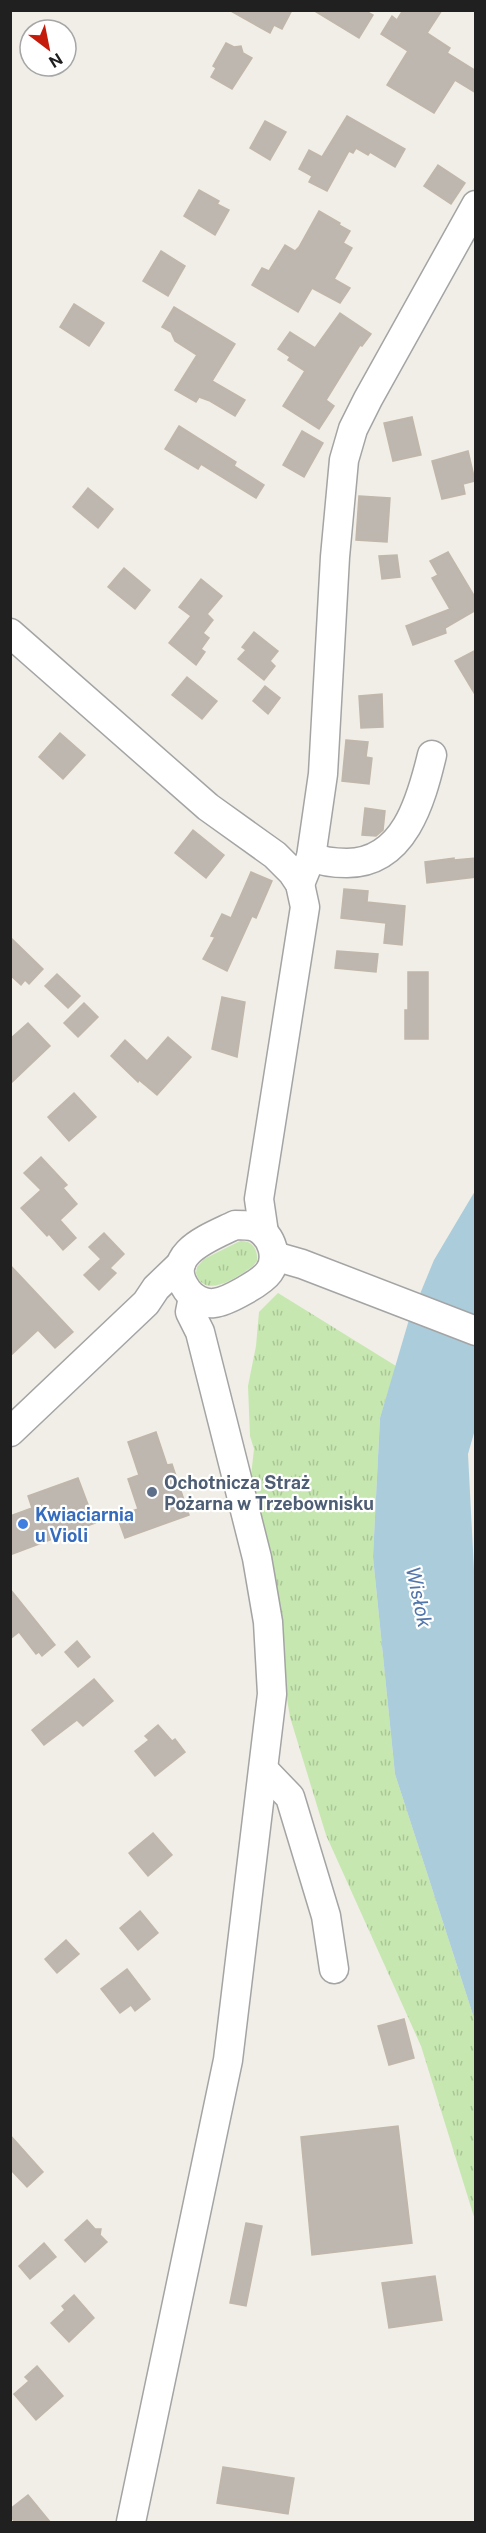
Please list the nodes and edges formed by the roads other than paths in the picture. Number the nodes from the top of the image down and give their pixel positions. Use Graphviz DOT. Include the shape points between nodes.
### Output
graph roads {
  1 [pos="476,206"];
  2 [pos="10,633"];
  3 [pos="432,755"];
  4 [pos="311,857"];
  5 [pos="300,884"];
  6 [pos="259,1199"];
  7 [pos="235,1225"];
  8 [pos="269,1244"];
  9 [pos="181,1264"];
  10 [pos="201,1298"];
  11 [pos="146,1303"];
  12 [pos="476,1331"];
  13 [pos="10,1432"];
  14 [pos="264,1770"];
  15 [pos="334,1969"];
  16 [pos="131,2523"];
  1 -- 4 [label="street" via="368,399 344,460 323,774"];
  2 -- 5 [label="street" via="208,807 274,855"];
  3 -- 4 [label="street" via="410,820 390,849 356,863 323,862"];
  4 -- 5 [label="street"];
  5 -- 6 [label="street" via="305,907"];
  6 -- 7 [label="street"];
  6 -- 8 [label="street"];
  7 -- 8 [label="street" via="256,1227"];
  7 -- 9 [label="street" via="194,1246"];
  8 -- 10 [label="street" via="273,1265 262,1280"];
  8 -- 12 [label="street" via="321,1272"];
  9 -- 10 [label="street" via="182,1281"];
  9 -- 11 [label="street"];
  10 -- 11 [label="street"];
  10 -- 14 [label="street" via="207,1316 200,1332 257,1558 268,1622 272,1694"];
  11 -- 13 [label="street"];
  14 -- 15 [label="street" via="290,1797 326,1916"];
  14 -- 16 [label="street" via="228,2060"];
}
